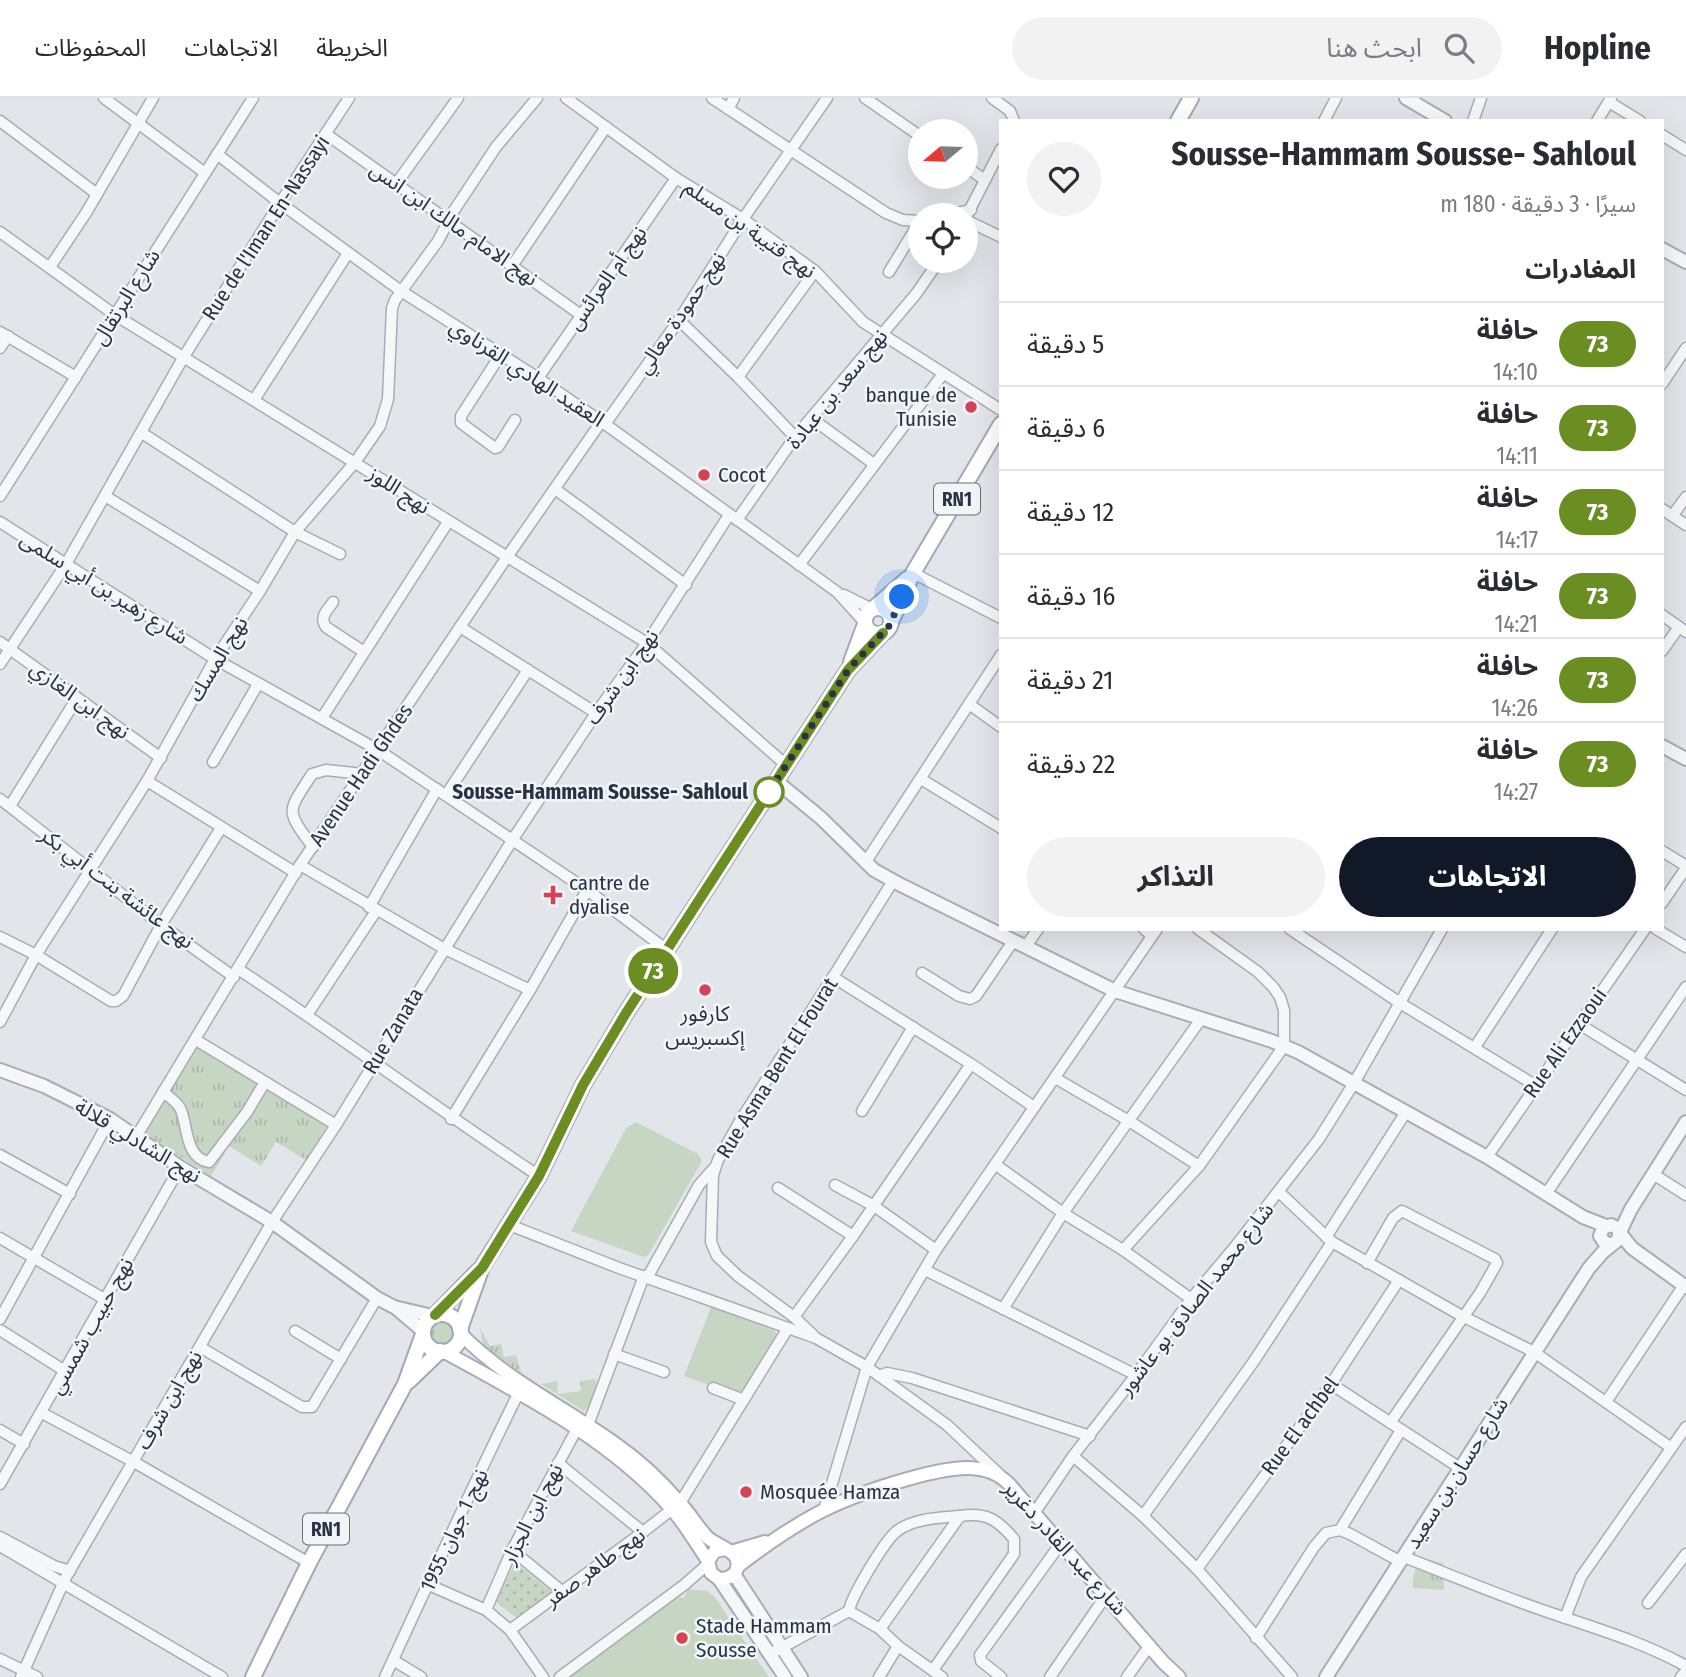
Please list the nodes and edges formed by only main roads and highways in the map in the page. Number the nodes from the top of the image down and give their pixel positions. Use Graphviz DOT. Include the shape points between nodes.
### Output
graph roads {
  1 [pos="1191,98"];
  2 [pos="1179,119"];
  3 [pos="999,427"];
  4 [pos="913,573"];
  5 [pos="873,608"];
  6 [pos="865,624"];
  7 [pos="887,627"];
  8 [pos="848,670"];
  9 [pos="482,1268"];
  10 [pos="434,1315"];
  11 [pos="460,1331"];
  12 [pos="423,1333"];
  13 [pos="442,1351"];
  14 [pos="405,1384"];
  15 [pos="521,1388"];
  16 [pos="676,1506"];
  17 [pos="772,1539"];
  18 [pos="729,1550"];
  19 [pos="712,1570"];
  20 [pos="736,1571"];
  21 [pos="253,1677"];
  22 [pos="1179,1677"];
  1 -- 2 [label="main road"];
  3 -- 4 [label="main road, RN1"];
  4 -- 5 [label="main road, RN1"];
  4 -- 7 [label="main road, RN1"];
  5 -- 6 [label="main road, RN1"];
  5 -- 7 [label="main road" via="886,611"];
  6 -- 7 [label="main road" via="874,633"];
  6 -- 8 [label="main road, RN1"];
  7 -- 8 [label="main road, RN1"];
  8 -- 9 [label="main road, RN1" via="583,1085 539,1176"];
  9 -- 10 [label="main road, RN1"];
  9 -- 11 [label="main road, RN1"];
  10 -- 11 [label="main road" via="449,1315"];
  10 -- 12 [label="main road, RN1"];
  11 -- 13 [label="main road, RN1" via="455,1345"];
  11 -- 15 [label="main road"];
  12 -- 13 [label="main road" via="428,1346"];
  12 -- 14 [label="main road, RN1"];
  13 -- 14 [label="main road, RN1"];
  13 -- 15 [label="main road"];
  14 -- 21 [label="main road, RN1"];
  15 -- 16 [label="main road" via="633,1457"];
  16 -- 18 [label="main road" via="705,1535"];
  16 -- 19 [label="main road"];
  17 -- 18 [label="main road, شارع عبد القادر دغرير"];
  17 -- 20 [label="main road, شارع عبد القادر دغرير"];
  17 -- 22 [label="main road, شارع عبد القادر دغرير" via="824,1510 898,1482 968,1468 990,1471 1002,1477 1035,1512"];
  18 -- 19 [label="main road" via="715,1551"];
  18 -- 20 [label="main road" via="738,1561"];
  19 -- 20 [label="main road" via="730,1577"];
}
